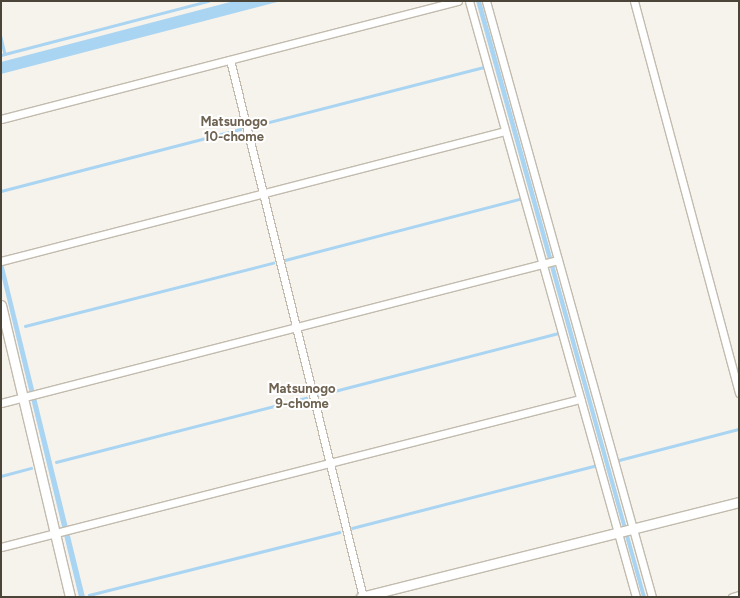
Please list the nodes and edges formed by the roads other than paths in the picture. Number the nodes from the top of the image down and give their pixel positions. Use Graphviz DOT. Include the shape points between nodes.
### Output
graph roads {
  1 [pos="458,1"];
  2 [pos="469,1"];
  3 [pos="486,1"];
  4 [pos="634,1"];
  5 [pos="230,60"];
  6 [pos="1,119"];
  7 [pos="506,131"];
  8 [pos="262,194"];
  9 [pos="3,260"];
  10 [pos="558,260"];
  11 [pos="543,264"];
  12 [pos="1,305"];
  13 [pos="296,328"];
  14 [pos="739,393"];
  15 [pos="25,397"];
  16 [pos="580,399"];
  17 [pos="1,404"];
  18 [pos="330,464"];
  19 [pos="739,502"];
  20 [pos="633,527"];
  21 [pos="618,531"];
  22 [pos="58,533"];
  23 [pos="1,547"];
  24 [pos="739,595"];
  25 [pos="70,597"];
  26 [pos="362,597"];
  27 [pos="636,597"];
  28 [pos="652,597"];
  29 [pos="732,597"];
  1 -- 5 [label="street"];
  2 -- 7 [label="street"];
  3 -- 10 [label="street"];
  4 -- 14 [label="street"];
  5 -- 6 [label="street"];
  5 -- 8 [label="street"];
  7 -- 8 [label="street"];
  7 -- 11 [label="street"];
  8 -- 9 [label="street"];
  8 -- 13 [label="street"];
  10 -- 11 [label="street"];
  10 -- 20 [label="street"];
  11 -- 13 [label="street"];
  11 -- 16 [label="street"];
  12 -- 15 [label="street"];
  13 -- 15 [label="street"];
  13 -- 18 [label="street"];
  15 -- 17 [label="street"];
  15 -- 22 [label="street"];
  16 -- 18 [label="street"];
  16 -- 21 [label="street"];
  18 -- 22 [label="street"];
  18 -- 26 [label="street"];
  19 -- 20 [label="street"];
  20 -- 21 [label="street"];
  20 -- 28 [label="street"];
  21 -- 26 [label="street"];
  21 -- 27 [label="street"];
  22 -- 23 [label="street"];
  22 -- 25 [label="street"];
  24 -- 29 [label="street"];
}
